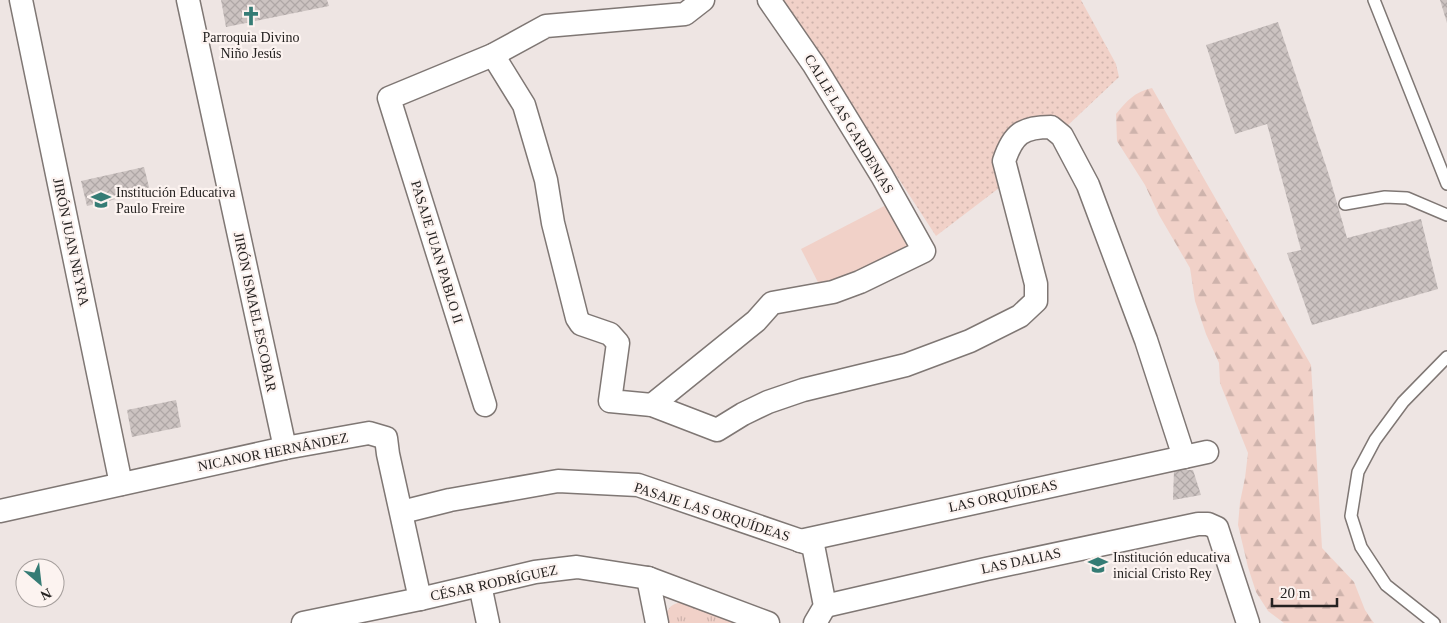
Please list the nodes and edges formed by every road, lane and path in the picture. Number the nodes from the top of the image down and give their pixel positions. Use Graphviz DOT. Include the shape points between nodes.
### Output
graph roads {
  1 [pos="22,0"];
  2 [pos="188,0"];
  3 [pos="702,0"];
  4 [pos="769,0"];
  5 [pos="1374,0"];
  6 [pos="493,55"];
  7 [pos="1447,184"];
  8 [pos="1345,204"];
  9 [pos="1447,215"];
  10 [pos="1447,357"];
  11 [pos="485,406"];
  12 [pos="652,406"];
  13 [pos="285,448"];
  14 [pos="1207,452"];
  15 [pos="1184,457"];
  16 [pos="121,484"];
  17 [pos="0,511"];
  18 [pos="402,512"];
  19 [pos="807,543"];
  20 [pos="648,578"];
  21 [pos="480,585"];
  22 [pos="420,599"];
  23 [pos="816,618"];
  24 [pos="313,622"];
  25 [pos="488,623"];
  26 [pos="657,623"];
  27 [pos="768,623"];
  28 [pos="1248,623"];
  29 [pos="1434,623"];
  1 -- 16 [label="street, JIRÓN JUAN NEYRA"];
  2 -- 13 [label="street, JIRÓN ISMAEL ESCOBAR"];
  3 -- 6 [label="street" via="685,14 546,26"];
  4 -- 12 [label="street, CALLE LAS GARDENIAS" via="814,64 924,251 833,292 772,303 756,322"];
  5 -- 7 [label="lane"];
  6 -- 11 [label="street, PASAJE JUAN PABLO II" via="389,98"];
  6 -- 12 [label="street" via="524,105 546,180 552,223 577,318 581,324 610,334 618,343 610,401"];
  8 -- 9 [label="lane" via="1407,198"];
  10 -- 29 [label="lane" via="1403,402 1375,440 1358,472 1351,516 1361,547 1386,585"];
  12 -- 15 [label="street" via="717,430 768,402 803,390 906,365 970,342 1020,316 1036,302 1036,284 1004,161 1018,134 1035,127 1050,127 1062,136 1088,185 1146,340"];
  13 -- 16 [label="street, NICANOR HERNÁNDEZ"];
  13 -- 18 [label="street, NICANOR HERNÁNDEZ" via="369,433 386,438"];
  14 -- 15 [label="street, LAS ORQUÍDEAS"];
  15 -- 19 [label="street, LAS ORQUÍDEAS"];
  16 -- 17 [label="street, NICANOR HERNÁNDEZ"];
  18 -- 19 [label="street, PASAJE LAS ORQUÍDEAS" via="558,481 638,485"];
  18 -- 22 [label="street, NICANOR HERNÁNDEZ"];
  19 -- 23 [label="street"];
  20 -- 21 [label="street, CÉSAR RODRÍGUEZ" via="577,567 535,572"];
  20 -- 26 [label="street"];
  20 -- 27 [label="street, CÉSAR RODRÍGUEZ"];
  21 -- 22 [label="street, CÉSAR RODRÍGUEZ"];
  21 -- 25 [label="street"];
  22 -- 24 [label="street, CÉSAR RODRÍGUEZ"];
  23 -- 28 [label="street, LAS DALIAS" via="986,569 1208,524 1216,528"];
}
